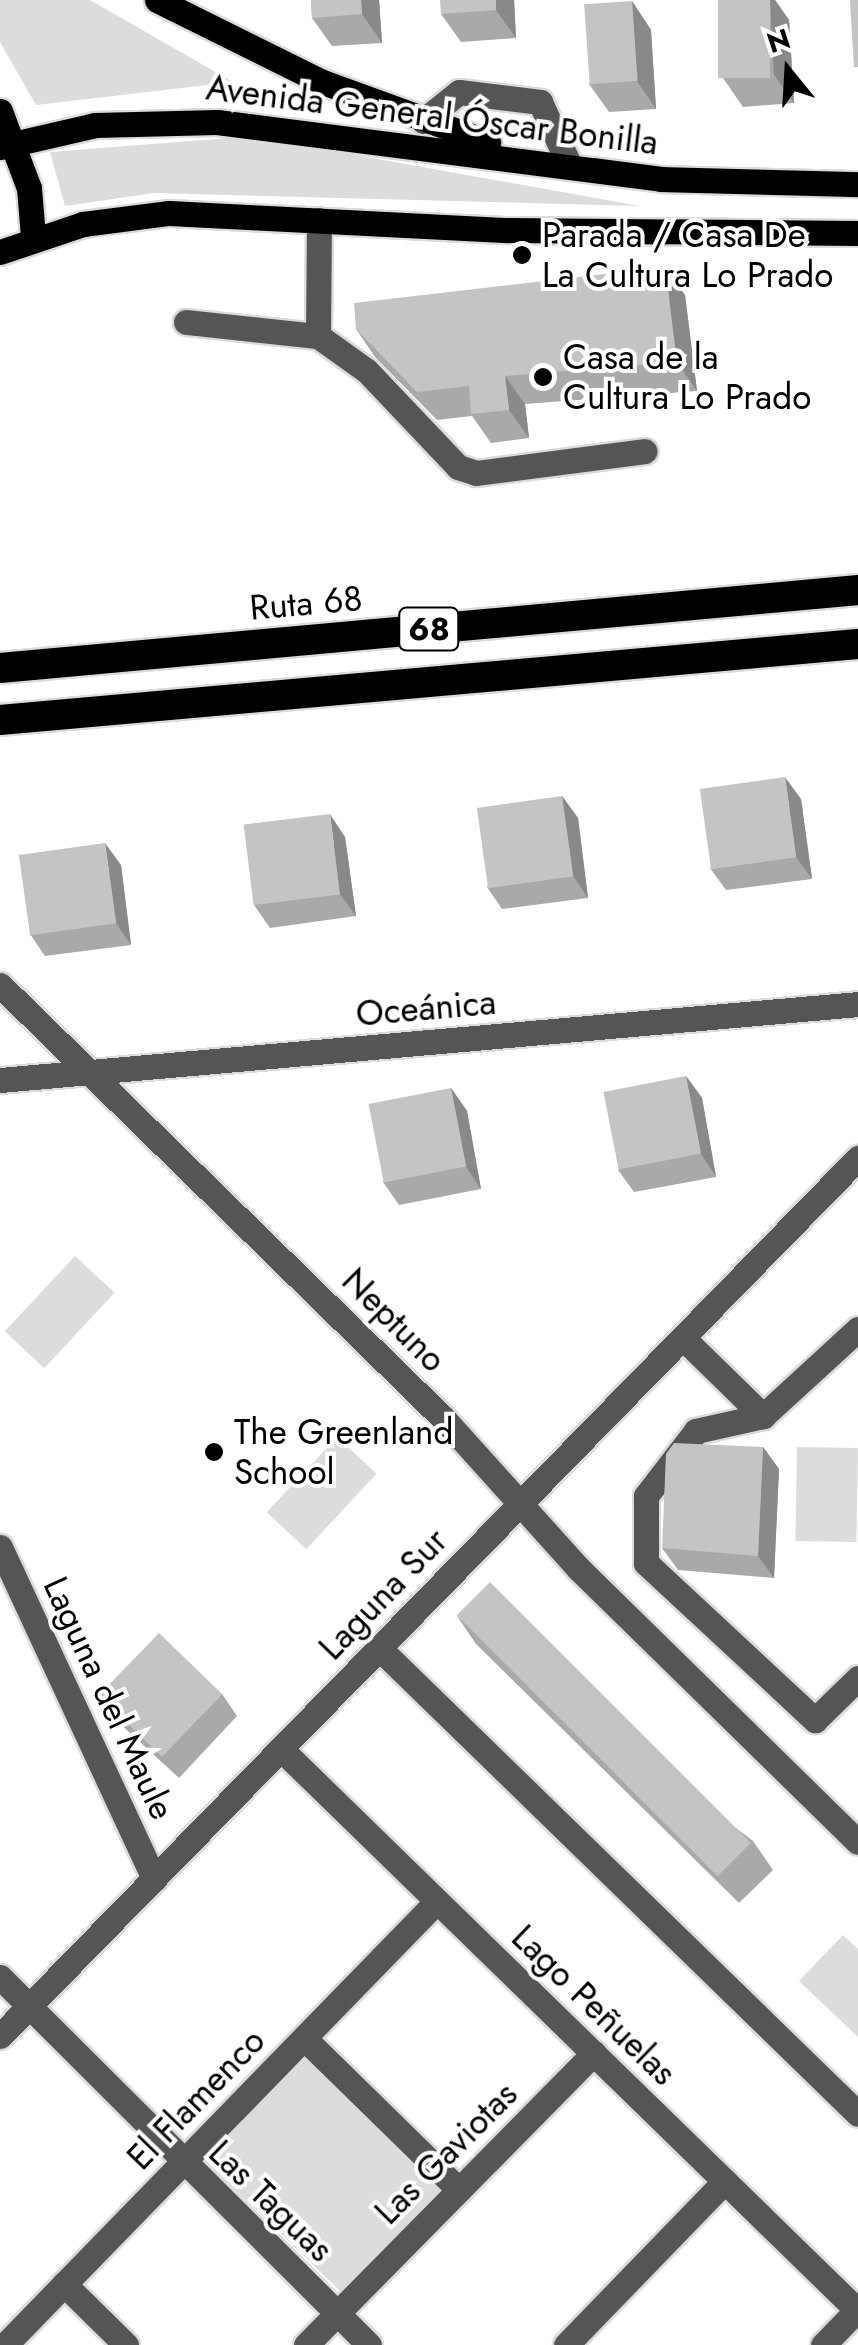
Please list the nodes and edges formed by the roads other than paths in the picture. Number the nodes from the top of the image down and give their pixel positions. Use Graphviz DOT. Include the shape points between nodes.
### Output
graph roads {
  1 [pos="157,0"];
  2 [pos="0,111"];
  3 [pos="423,121"];
  4 [pos="6,144"];
  5 [pos="564,163"];
  6 [pos="858,184"];
  7 [pos="318,220"];
  8 [pos="858,234"];
  9 [pos="33,238"];
  10 [pos="0,252"];
  11 [pos="186,322"];
  12 [pos="318,336"];
  13 [pos="645,451"];
  14 [pos="858,590"];
  15 [pos="858,644"];
  16 [pos="0,668"];
  17 [pos="0,720"];
  18 [pos="0,984"];
  19 [pos="858,1004"];
  20 [pos="90,1073"];
  21 [pos="0,1080"];
  22 [pos="858,1158"];
  23 [pos="858,1329"];
  24 [pos="683,1338"];
  25 [pos="764,1416"];
  26 [pos="520,1504"];
  27 [pos="0,1547"];
  28 [pos="379,1648"];
  29 [pos="858,1678"];
  30 [pos="281,1748"];
  31 [pos="858,1842"];
  32 [pos="154,1879"];
  33 [pos="437,1901"];
  34 [pos="0,1978"];
  35 [pos="25,2010"];
  36 [pos="0,2036"];
  37 [pos="304,2038"];
  38 [pos="594,2054"];
  39 [pos="858,2114"];
  40 [pos="182,2163"];
  41 [pos="725,2181"];
  42 [pos="459,2190"];
  43 [pos="64,2284"];
  44 [pos="858,2310"];
  45 [pos="337,2314"];
  46 [pos="5,2345"];
  47 [pos="126,2345"];
  48 [pos="306,2345"];
  49 [pos="369,2345"];
  50 [pos="566,2345"];
  51 [pos="823,2345"];
  1 -- 3 [label="main road" via="252,51"];
  2 -- 4 [label="main road"];
  3 -- 5 [label="main road"];
  3 -- 5 [label="street" via="460,92 540,102"];
  4 -- 5 [label="main road, Avenida General Óscar Bonilla" via="178,120"];
  4 -- 9 [label="main road"];
  5 -- 6 [label="main road, Avenida General Óscar Bonilla" via="713,184"];
  7 -- 8 [label="main road"];
  7 -- 9 [label="main road" via="169,213"];
  7 -- 12 [label="street"];
  9 -- 10 [label="main road"];
  11 -- 12 [label="street"];
  12 -- 13 [label="street" via="367,371 458,466 476,472"];
  14 -- 16 [label="highway, Ruta 68 / 68"];
  15 -- 17 [label="highway, 68"];
  18 -- 20 [label="street, Neptuno"];
  19 -- 20 [label="street, Oceánica"];
  20 -- 21 [label="street, Oceánica"];
  20 -- 26 [label="street, Neptuno"];
  22 -- 24 [label="street, Laguna Sur"];
  23 -- 25 [label="street"];
  24 -- 25 [label="street"];
  24 -- 26 [label="street, Laguna Sur"];
  25 -- 29 [label="street" via="696,1432 646,1496 646,1562 815,1720"];
  26 -- 28 [label="street, Laguna Sur"];
  26 -- 31 [label="street, Neptuno"];
  27 -- 32 [label="street, Laguna del Maule"];
  28 -- 30 [label="street, Laguna Sur"];
  28 -- 39 [label="street"];
  30 -- 32 [label="street, Laguna Sur"];
  30 -- 33 [label="street, Lago Peñuelas"];
  32 -- 35 [label="street, Laguna Sur"];
  33 -- 37 [label="street, El Flamenco"];
  33 -- 38 [label="street, Lago Peñuelas"];
  34 -- 35 [label="street, Las Taguas"];
  35 -- 36 [label="street, Laguna Sur"];
  35 -- 40 [label="street, Las Taguas"];
  37 -- 40 [label="street, El Flamenco"];
  37 -- 42 [label="street"];
  38 -- 41 [label="street, Lago Peñuelas"];
  38 -- 42 [label="street, Las Gaviotas"];
  40 -- 43 [label="street, El Flamenco"];
  40 -- 45 [label="street, Las Taguas"];
  41 -- 44 [label="street, Lago Peñuelas"];
  41 -- 50 [label="street"];
  42 -- 45 [label="street, Las Gaviotas"];
  43 -- 46 [label="street, El Flamenco"];
  43 -- 47 [label="street"];
  44 -- 51 [label="street"];
  45 -- 48 [label="street, Las Gaviotas"];
  45 -- 49 [label="street, Las Taguas"];
}
